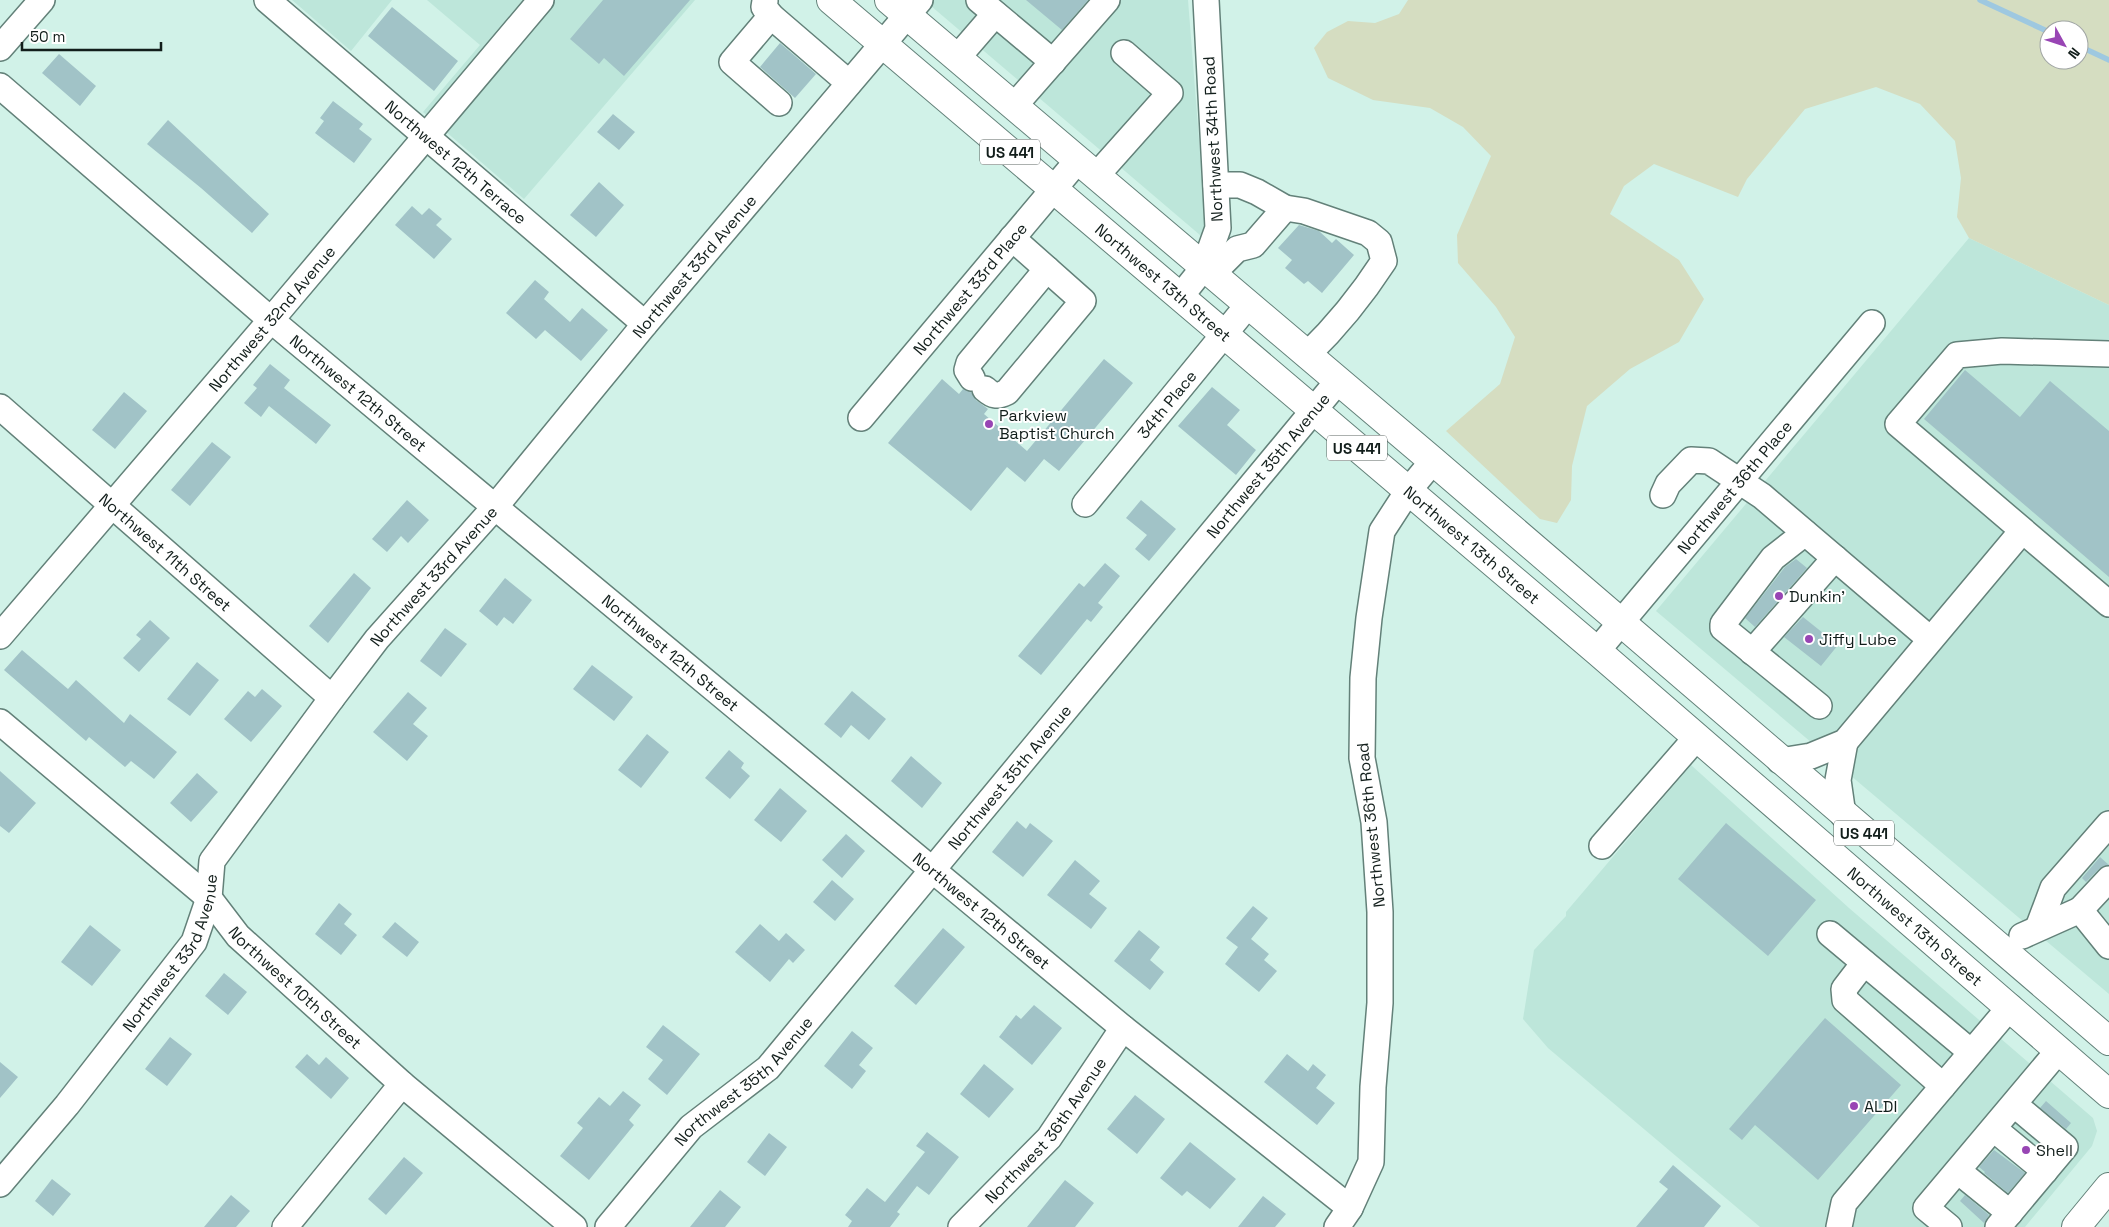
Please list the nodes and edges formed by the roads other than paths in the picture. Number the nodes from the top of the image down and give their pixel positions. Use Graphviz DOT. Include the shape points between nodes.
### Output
graph roads {
  1 [pos="267,0"];
  2 [pos="541,0"];
  3 [pos="831,0"];
  4 [pos="1108,0"];
  5 [pos="1206,0"];
  6 [pos="41,2"];
  7 [pos="905,5"];
  8 [pos="987,7"];
  9 [pos="768,8"];
  10 [pos="882,44"];
  11 [pos="0,48"];
  12 [pos="1124,53"];
  13 [pos="957,58"];
  14 [pos="1053,62"];
  15 [pos="849,83"];
  16 [pos="0,86"];
  17 [pos="779,103"];
  18 [pos="1014,106"];
  19 [pos="425,137"];
  20 [pos="1087,168"];
  21 [pos="1216,185"];
  22 [pos="1053,189"];
  23 [pos="1285,208"];
  24 [pos="1012,238"];
  25 [pos="1047,269"];
  26 [pos="1208,270"];
  27 [pos="1180,297"];
  28 [pos="1248,305"];
  29 [pos="271,320"];
  30 [pos="1872,323"];
  31 [pos="645,324"];
  32 [pos="1224,334"];
  33 [pos="2109,354"];
  34 [pos="1307,355"];
  35 [pos="1338,381"];
  36 [pos="0,407"];
  37 [pos="1313,411"];
  38 [pos="861,418"];
  39 [pos="1433,461"];
  40 [pos="1741,480"];
  41 [pos="1408,491"];
  42 [pos="1663,495"];
  43 [pos="112,503"];
  44 [pos="1085,504"];
  45 [pos="495,507"];
  46 [pos="2022,531"];
  47 [pos="1806,533"];
  48 [pos="1835,558"];
  49 [pos="2109,604"];
  50 [pos="1620,622"];
  51 [pos="0,636"];
  52 [pos="1930,639"];
  53 [pos="1596,651"];
  54 [pos="1752,652"];
  55 [pos="332,698"];
  56 [pos="1819,706"];
  57 [pos="0,722"];
  58 [pos="1697,737"];
  59 [pos="1846,742"];
  60 [pos="1780,761"];
  61 [pos="1843,815"];
  62 [pos="2109,824"];
  63 [pos="1602,846"];
  64 [pos="932,870"];
  65 [pos="2109,879"];
  66 [pos="208,898"];
  67 [pos="2080,910"];
  68 [pos="1830,934"];
  69 [pos="2109,946"];
  70 [pos="1864,962"];
  71 [pos="2010,1008"];
  72 [pos="1123,1028"];
  73 [pos="2109,1041"];
  74 [pos="2059,1050"];
  75 [pos="1972,1052"];
  76 [pos="402,1084"];
  77 [pos="1943,1086"];
  78 [pos="2109,1094"];
  79 [pos="2015,1105"];
  80 [pos="1994,1129"];
  81 [pos="1958,1171"];
  82 [pos="2045,1171"];
  83 [pos="0,1184"];
  84 [pos="2109,1187"];
  85 [pos="1343,1218"];
  86 [pos="2004,1220"];
  87 [pos="285,1227"];
  88 [pos="574,1227"];
  89 [pos="608,1227"];
  90 [pos="961,1227"];
  91 [pos="1839,1227"];
  92 [pos="1950,1227"];
  93 [pos="2076,1227"];
  1 -- 19 [label="street, Northwest 12th Terrace"];
  2 -- 19 [label="street, Northwest 32nd Avenue"];
  3 -- 10 [label="main road, Northwest 13th Street / US 441"];
  4 -- 14 [label="street"];
  5 -- 21 [label="street, Northwest 34th Road"];
  6 -- 11 [label="street"];
  7 -- 10 [label="street, Northwest 33rd Avenue"];
  7 -- 13 [label="main road, US 441"];
  8 -- 13 [label="street"];
  8 -- 14 [label="street"];
  9 -- 15 [label="street"];
  9 -- 17 [label="street" via="732,62"];
  10 -- 15 [label="street, Northwest 33rd Avenue"];
  10 -- 22 [label="main road, Northwest 13th Street / US 441"];
  12 -- 20 [label="street, Northwest 33rd Place" via="1170,93"];
  13 -- 18 [label="main road, US 441"];
  14 -- 18 [label="street"];
  15 -- 31 [label="street, Northwest 33rd Avenue"];
  16 -- 29 [label="street, Northwest 12th Street"];
  18 -- 20 [label="main road, US 441"];
  19 -- 29 [label="street, Northwest 32nd Avenue"];
  19 -- 31 [label="street, Northwest 12th Terrace"];
  20 -- 22 [label="street, Northwest 33rd Place"];
  20 -- 26 [label="main road, US 441"];
  21 -- 23 [label="street" via="1240,185"];
  21 -- 26 [label="street, Northwest 34th Road" via="1218,228"];
  22 -- 24 [label="street, Northwest 33rd Place"];
  22 -- 27 [label="main road, Northwest 13th Street / US 441"];
  23 -- 26 [label="street" via="1253,245 1237,250"];
  23 -- 34 [label="street" via="1304,211 1368,233 1379,242 1384,261 1370,283"];
  24 -- 25 [label="street"];
  24 -- 38 [label="street, Northwest 33rd Place"];
  25 -- 25 [label="street" via="1083,301 1007,392 992,395 967,370 968,364"];
  26 -- 27 [label="street, Northwest 34th Road"];
  26 -- 28 [label="main road, US 441"];
  27 -- 32 [label="main road, Northwest 13th Street / US 441"];
  28 -- 32 [label="street, 34th Place"];
  28 -- 34 [label="main road, US 441"];
  29 -- 43 [label="street, Northwest 32nd Avenue"];
  29 -- 45 [label="street, Northwest 12th Street"];
  30 -- 40 [label="street, Northwest 36th Place"];
  31 -- 45 [label="street, Northwest 33rd Avenue"];
  32 -- 37 [label="main road, Northwest 13th Street / US 441"];
  32 -- 44 [label="street, 34th Place"];
  33 -- 46 [label="street" via="2002,351 1956,355 1898,424"];
  34 -- 35 [label="main road, US 441"];
  35 -- 37 [label="street, Northwest 35th Avenue"];
  35 -- 39 [label="main road, US 441"];
  36 -- 43 [label="street, Northwest 11th Street"];
  37 -- 41 [label="main road, Northwest 13th Street / US 441"];
  37 -- 64 [label="street, Northwest 35th Avenue"];
  39 -- 41 [label="street, Northwest 36th Road"];
  39 -- 50 [label="main road, US 441"];
  40 -- 42 [label="street" via="1709,461 1691,460 1668,484"];
  40 -- 47 [label="street"];
  40 -- 50 [label="street, Northwest 36th Place"];
  41 -- 53 [label="main road, Northwest 13th Street / US 441"];
  41 -- 85 [label="street, Northwest 36th Road" via="1382,531 1363,678 1362,758 1374,822 1380,912 1380,1004 1371,1162"];
  43 -- 51 [label="street, Northwest 32nd Avenue"];
  43 -- 55 [label="street, Northwest 11th Street"];
  45 -- 55 [label="street, Northwest 33rd Avenue" via="378,639"];
  45 -- 64 [label="street, Northwest 12th Street"];
  46 -- 49 [label="street"];
  46 -- 52 [label="street"];
  47 -- 48 [label="street"];
  47 -- 54 [label="street" via="1773,558 1723,624 1723,628"];
  48 -- 52 [label="street"];
  48 -- 54 [label="street"];
  50 -- 53 [label="street, Northwest 36th Place"];
  50 -- 60 [label="main road, US 441"];
  52 -- 59 [label="street"];
  53 -- 58 [label="main road, Northwest 13th Street / US 441"];
  54 -- 56 [label="street"];
  55 -- 66 [label="street, Northwest 33rd Avenue" via="212,861"];
  57 -- 66 [label="street, Northwest 10th Street"];
  58 -- 63 [label="street"];
  58 -- 71 [label="main road, Northwest 13th Street / US 441"];
  59 -- 60 [label="street" via="1811,756"];
  59 -- 61 [label="street" via="1838,780"];
  60 -- 61 [label="main road, US 441"];
  61 -- 73 [label="main road, US 441"];
  62 -- 67 [label="street" via="2053,888 2030,932"];
  64 -- 72 [label="street, Northwest 12th Street"];
  64 -- 89 [label="street, Northwest 35th Avenue" via="768,1068 691,1126"];
  65 -- 67 [label="street"];
  66 -- 76 [label="street, Northwest 10th Street" via="238,936"];
  66 -- 83 [label="street, Northwest 33rd Avenue" via="194,942 67,1105"];
  67 -- 69 [label="street"];
  68 -- 70 [label="street"];
  70 -- 75 [label="street"];
  70 -- 77 [label="street" via="1844,990 1844,1000"];
  71 -- 74 [label="main road, Northwest 13th Street / US 441"];
  71 -- 75 [label="street"];
  72 -- 85 [label="street, Northwest 12th Street"];
  72 -- 90 [label="street, Northwest 36th Avenue" via="1049,1138"];
  74 -- 78 [label="main road, Northwest 13th Street / US 441"];
  74 -- 79 [label="street"];
  75 -- 77 [label="street"];
  76 -- 87 [label="street"];
  76 -- 88 [label="street, Northwest 10th Street"];
  77 -- 91 [label="street" via="1844,1203"];
  79 -- 80 [label="street"];
  79 -- 82 [label="street" via="2065,1147"];
  80 -- 81 [label="street"];
  80 -- 82 [label="street"];
  81 -- 86 [label="street"];
  81 -- 92 [label="street" via="1926,1208"];
  82 -- 86 [label="street"];
  84 -- 93 [label="main road"];
}
